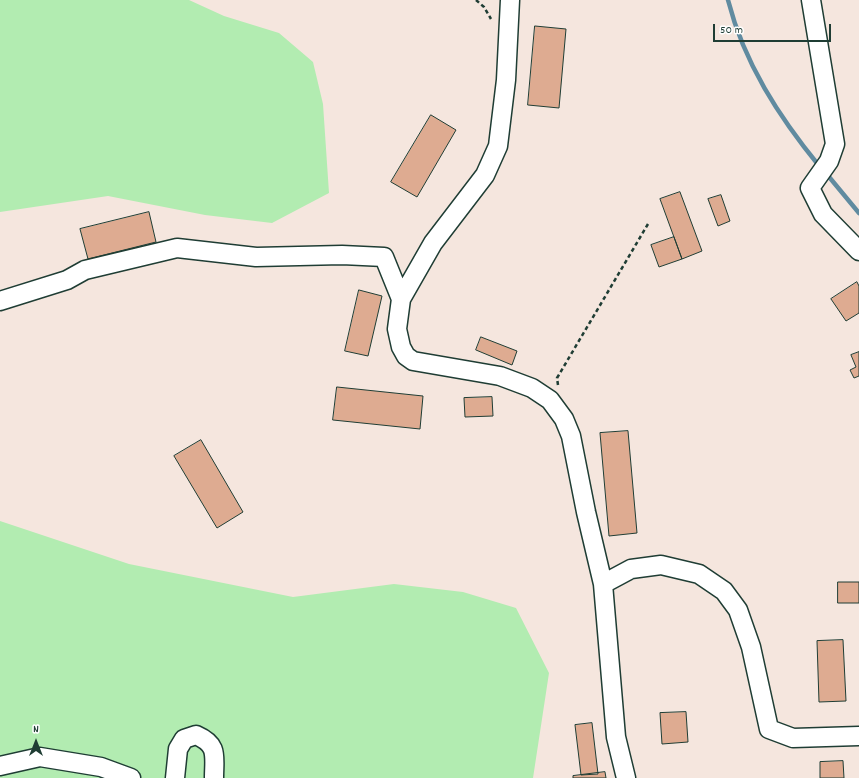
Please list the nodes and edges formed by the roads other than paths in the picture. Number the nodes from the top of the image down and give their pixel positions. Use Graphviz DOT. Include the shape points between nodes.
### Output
graph roads {
  1 [pos="510,0"];
  2 [pos="811,0"];
  3 [pos="859,251"];
  4 [pos="401,299"];
  5 [pos="0,301"];
  6 [pos="603,584"];
  7 [pos="859,736"];
  8 [pos="0,766"];
  9 [pos="131,778"];
  10 [pos="175,778"];
  11 [pos="214,778"];
  12 [pos="626,778"];
  1 -- 4 [label="street" via="506,80 498,146 485,175 433,243"];
  2 -- 3 [label="street" via="835,144 829,161 810,188 823,214"];
  4 -- 5 [label="street" via="384,257 256,257 176,248 85,270 67,280"];
  4 -- 6 [label="street" via="397,329 406,356 413,361 500,376 532,388 550,400 564,419 571,436"];
  6 -- 7 [label="street" via="630,569 661,566 699,574 724,591 738,610 751,647 769,729 793,738"];
  6 -- 12 [label="street" via="616,737"];
  8 -- 9 [label="street" via="40,757 101,767"];
  10 -- 11 [label="street" via="178,749 184,739 196,735 208,740 214,752"];
}
